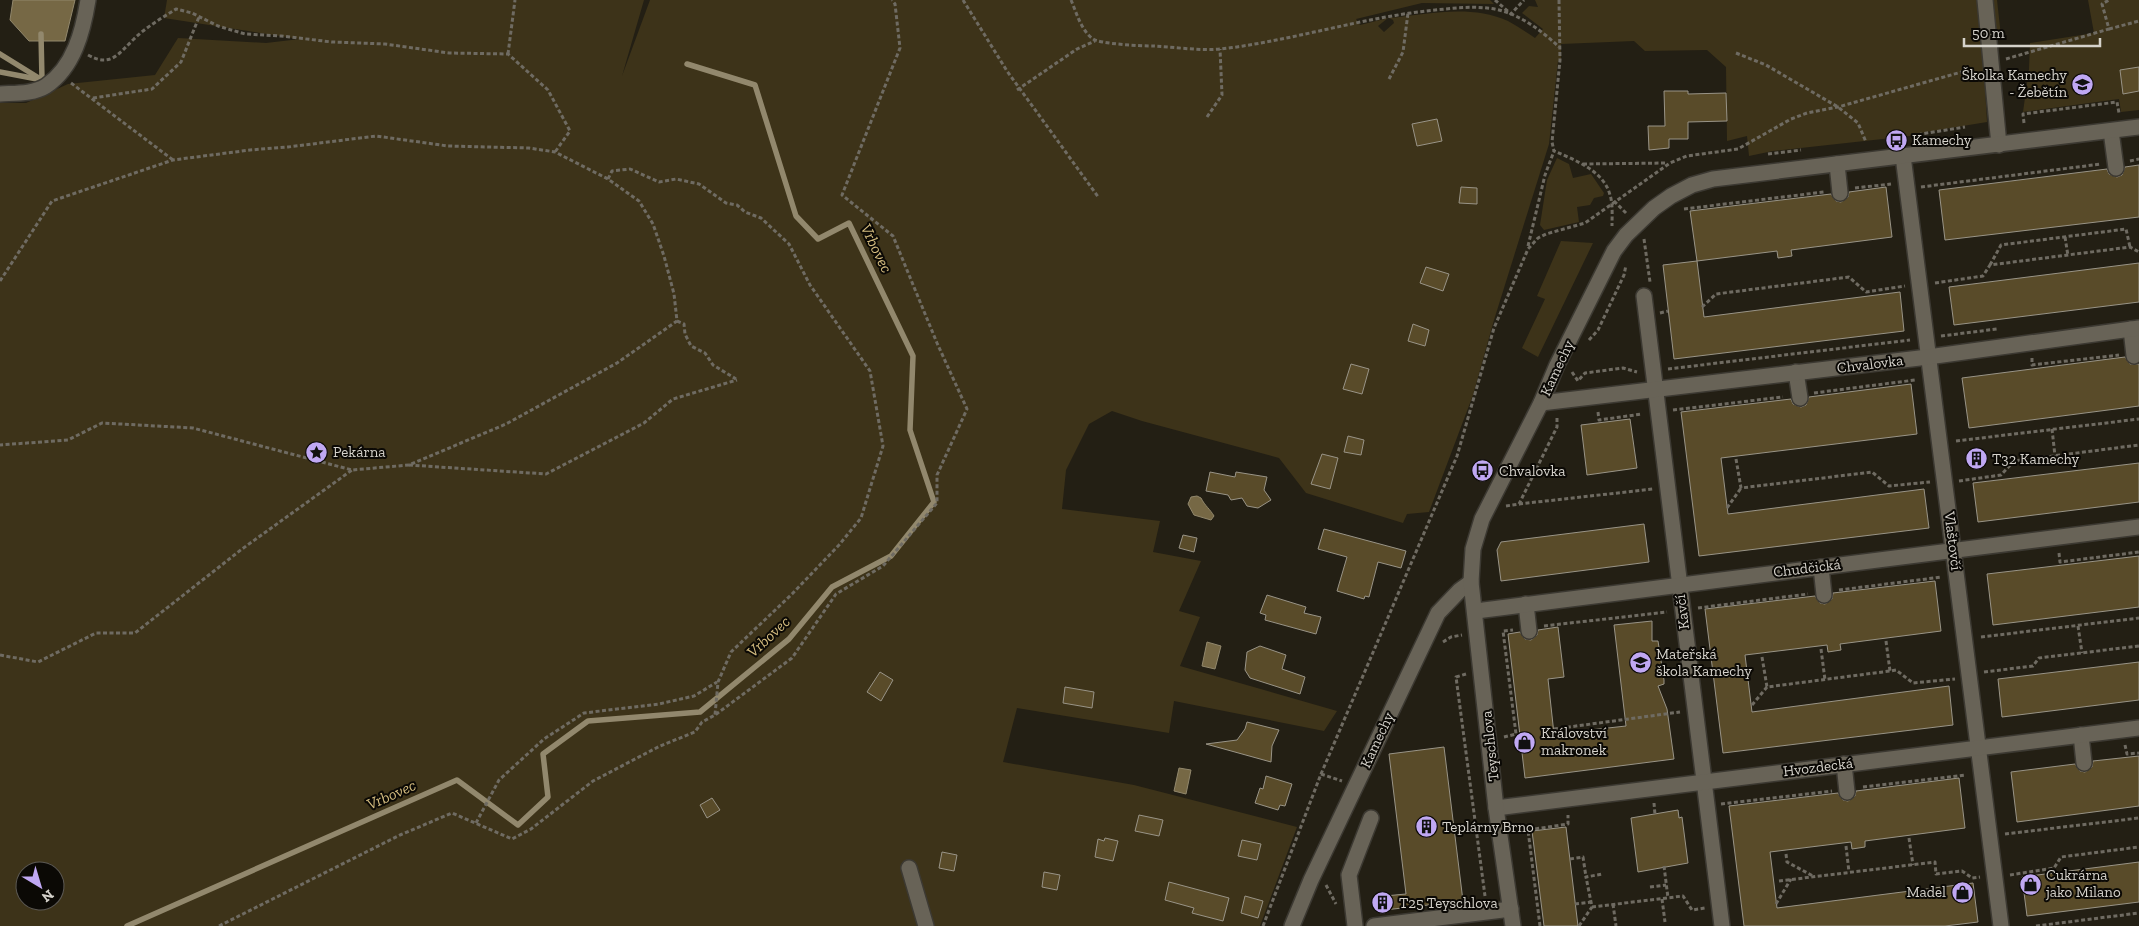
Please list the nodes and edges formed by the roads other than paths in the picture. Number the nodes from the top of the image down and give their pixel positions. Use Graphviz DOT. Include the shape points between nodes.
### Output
graph roads {
  1 [pos="88,0"];
  2 [pos="1984,0"];
  3 [pos="0,94"];
  4 [pos="2139,127"];
  5 [pos="2110,131"];
  6 [pos="1999,145"];
  7 [pos="1903,156"];
  8 [pos="1837,164"];
  9 [pos="2116,165"];
  10 [pos="1840,191"];
  11 [pos="1647,292"];
  12 [pos="2135,329"];
  13 [pos="2134,355"];
  14 [pos="1928,357"];
  15 [pos="1796,372"];
  16 [pos="1655,388"];
  17 [pos="1800,396"];
  18 [pos="1542,403"];
  19 [pos="2139,526"];
  20 [pos="1954,551"];
  21 [pos="1821,567"];
  22 [pos="1471,582"];
  23 [pos="1678,584"];
  24 [pos="1824,595"];
  25 [pos="1526,604"];
  26 [pos="1476,611"];
  27 [pos="1529,630"];
  28 [pos="2139,728"];
  29 [pos="2081,735"];
  30 [pos="1979,748"];
  31 [pos="2084,763"];
  32 [pos="1844,764"];
  33 [pos="1702,781"];
  34 [pos="1847,790"];
  35 [pos="1496,808"];
  36 [pos="1371,818"];
  37 [pos="909,868"];
  38 [pos="1511,909"];
  39 [pos="1444,922"];
  40 [pos="926,926"];
  41 [pos="1292,926"];
  42 [pos="1355,926"];
  43 [pos="1371,926"];
  44 [pos="1514,926"];
  45 [pos="1722,926"];
  46 [pos="2001,926"];
  1 -- 3 [label="street" via="77,49 59,73 45,86 23,93"];
  2 -- 6 [label="street"];
  4 -- 5 [label="street, Kamechy"];
  5 -- 6 [label="street, Kamechy"];
  5 -- 9 [label="street"];
  6 -- 7 [label="street, Kamechy"];
  7 -- 8 [label="street, Kamechy"];
  7 -- 14 [label="street, Vlaštovčí"];
  8 -- 10 [label="street"];
  8 -- 18 [label="street, Kamechy" via="1713,179 1692,185 1654,208 1614,251 1557,365"];
  11 -- 16 [label="street, Kavčí"];
  12 -- 13 [label="street"];
  12 -- 14 [label="street, Chvalovka"];
  14 -- 15 [label="street, Chvalovka"];
  14 -- 20 [label="street, Vlaštovčí"];
  15 -- 16 [label="street, Chvalovka"];
  15 -- 17 [label="street"];
  16 -- 18 [label="street, Chvalovka"];
  16 -- 23 [label="street, Kavčí"];
  18 -- 22 [label="street, Kamechy" via="1482,518 1472,549"];
  19 -- 20 [label="street, Chudčická"];
  20 -- 21 [label="street, Chudčická"];
  20 -- 30 [label="street, Vlaštovčí"];
  21 -- 23 [label="street, Chudčická"];
  21 -- 24 [label="street"];
  22 -- 26 [label="street, Teyschlova"];
  22 -- 41 [label="street, Kamechy" via="1438,613"];
  23 -- 25 [label="street, Chudčická"];
  23 -- 33 [label="street, Kavčí"];
  25 -- 26 [label="street, Chudčická"];
  25 -- 27 [label="street"];
  26 -- 35 [label="street, Teyschlova"];
  28 -- 29 [label="street, Hvozdecká"];
  29 -- 30 [label="street, Hvozdecká"];
  29 -- 31 [label="street"];
  30 -- 32 [label="street, Hvozdecká"];
  30 -- 46 [label="street, Vlaštovčí"];
  32 -- 33 [label="street, Hvozdecká"];
  32 -- 34 [label="street"];
  33 -- 35 [label="street, Hvozdecká"];
  33 -- 45 [label="street, Kavčí"];
  35 -- 38 [label="street, Teyschlova"];
  36 -- 42 [label="street" via="1349,875"];
  37 -- 40 [label="street"];
  38 -- 39 [label="street"];
  38 -- 44 [label="street, Teyschlova"];
  39 -- 43 [label="street"];
}
